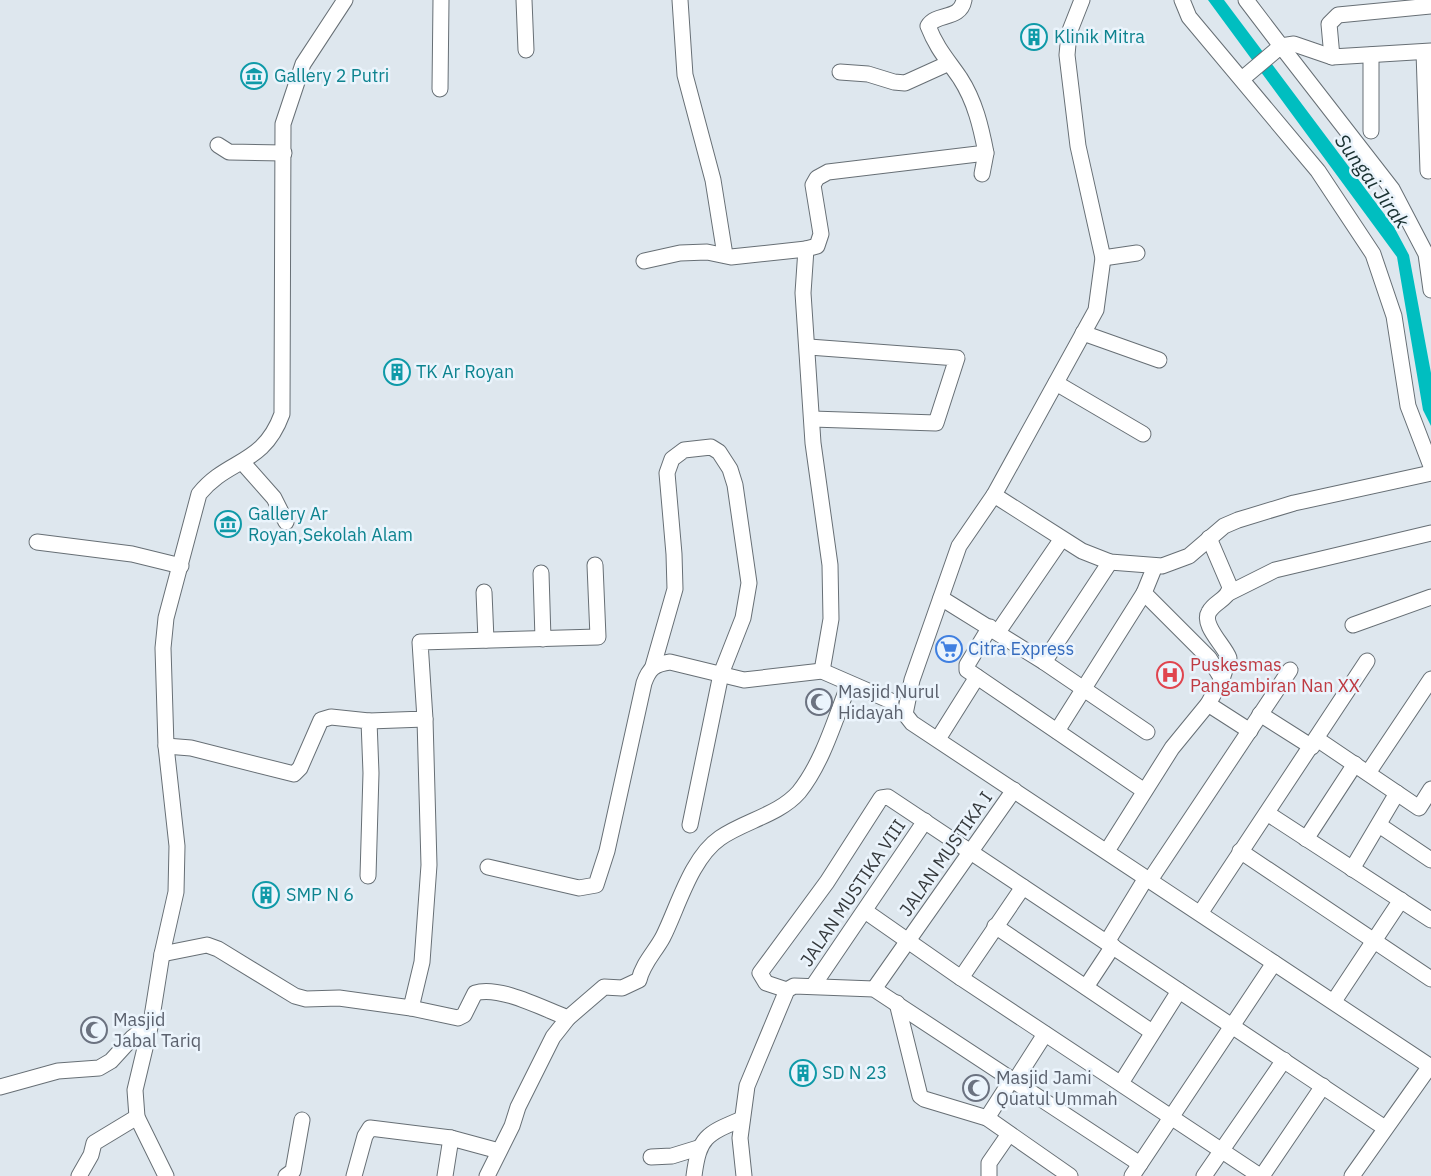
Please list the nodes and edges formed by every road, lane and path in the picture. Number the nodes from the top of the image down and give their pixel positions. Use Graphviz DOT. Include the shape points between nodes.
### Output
graph roads {
  1 [pos="345,0"];
  2 [pos="441,0"];
  3 [pos="524,0"];
  4 [pos="680,0"];
  5 [pos="964,0"];
  6 [pos="1082,0"];
  7 [pos="1182,0"];
  8 [pos="1246,0"];
  9 [pos="1431,6"];
  10 [pos="1278,48"];
  11 [pos="526,50"];
  12 [pos="1427,51"];
  13 [pos="1371,55"];
  14 [pos="1332,57"];
  15 [pos="947,64"];
  16 [pos="840,72"];
  17 [pos="1245,76"];
  18 [pos="441,89"];
  19 [pos="1371,131"];
  20 [pos="218,145"];
  21 [pos="284,153"];
  22 [pos="987,153"];
  23 [pos="1428,171"];
  24 [pos="982,174"];
  25 [pos="806,249"];
  26 [pos="1137,253"];
  27 [pos="725,255"];
  28 [pos="1103,258"];
  29 [pos="644,261"];
  30 [pos="1431,290"];
  31 [pos="1083,333"];
  32 [pos="809,347"];
  33 [pos="1159,360"];
  34 [pos="1056,383"];
  35 [pos="812,419"];
  36 [pos="1143,434"];
  37 [pos="243,463"];
  38 [pos="1431,466"];
  39 [pos="1431,473"];
  40 [pos="994,495"];
  41 [pos="286,522"];
  42 [pos="1431,533"];
  43 [pos="1209,538"];
  44 [pos="1061,540"];
  45 [pos="37,542"];
  46 [pos="1110,562"];
  47 [pos="595,565"];
  48 [pos="181,566"];
  49 [pos="1155,566"];
  50 [pos="541,573"];
  51 [pos="483,592"];
  52 [pos="1144,593"];
  53 [pos="1229,593"];
  54 [pos="1431,597"];
  55 [pos="941,598"];
  56 [pos="1353,625"];
  57 [pos="994,630"];
  58 [pos="543,639"];
  59 [pos="486,640"];
  60 [pos="1367,661"];
  61 [pos="1044,662"];
  62 [pos="653,666"];
  63 [pos="1290,670"];
  64 [pos="822,671"];
  65 [pos="721,674"];
  66 [pos="977,677"];
  67 [pos="1222,679"];
  68 [pos="1431,679"];
  69 [pos="849,684"];
  70 [pos="1085,690"];
  71 [pos="897,704"];
  72 [pos="1208,704"];
  73 [pos="1260,714"];
  74 [pos="425,719"];
  75 [pos="369,722"];
  76 [pos="1057,731"];
  77 [pos="1250,731"];
  78 [pos="1147,732"];
  79 [pos="938,739"];
  80 [pos="1314,743"];
  81 [pos="166,746"];
  82 [pos="1355,764"];
  83 [pos="1368,773"];
  84 [pos="1431,789"];
  85 [pos="1014,790"];
  86 [pos="1143,790"];
  87 [pos="1397,793"];
  88 [pos="1267,813"];
  89 [pos="925,821"];
  90 [pos="690,825"];
  91 [pos="1379,825"];
  92 [pos="1306,839"];
  93 [pos="1107,851"];
  94 [pos="1240,851"];
  95 [pos="972,852"];
  96 [pos="1431,860"];
  97 [pos="488,867"];
  98 [pos="1352,869"];
  99 [pos="368,876"];
  100 [pos="1148,879"];
  101 [pos="1023,886"];
  102 [pos="1401,900"];
  103 [pos="865,910"];
  104 [pos="1201,912"];
  105 [pos="1431,920"];
  106 [pos="995,926"];
  107 [pos="1373,939"];
  108 [pos="909,941"];
  109 [pos="1110,944"];
  110 [pos="162,954"];
  111 [pos="1274,963"];
  112 [pos="961,978"];
  113 [pos="1431,979"];
  114 [pos="813,986"];
  115 [pos="1086,987"];
  116 [pos="874,989"];
  117 [pos="787,990"];
  118 [pos="1179,991"];
  119 [pos="1334,1001"];
  120 [pos="897,1003"];
  121 [pos="411,1008"];
  122 [pos="568,1018"];
  123 [pos="151,1023"];
  124 [pos="1232,1025"];
  125 [pos="1152,1032"];
  126 [pos="1045,1034"];
  127 [pos="1284,1060"];
  128 [pos="1431,1066"];
  129 [pos="1013,1080"];
  130 [pos="1120,1083"];
  131 [pos="1323,1086"];
  132 [pos="0,1087"];
  133 [pos="1172,1116"];
  134 [pos="137,1117"];
  135 [pos="987,1118"];
  136 [pos="742,1119"];
  137 [pos="302,1120"];
  138 [pos="1385,1128"];
  139 [pos="1009,1134"];
  140 [pos="451,1138"];
  141 [pos="698,1148"];
  142 [pos="1221,1149"];
  143 [pos="499,1151"];
  144 [pos="651,1157"];
  145 [pos="1136,1170"];
  146 [pos="292,1174"];
  147 [pos="79,1176"];
  148 [pos="166,1176"];
  149 [pos="354,1176"];
  150 [pos="445,1176"];
  151 [pos="487,1176"];
  152 [pos="693,1176"];
  153 [pos="744,1176"];
  154 [pos="989,1176"];
  155 [pos="1070,1176"];
  156 [pos="1204,1176"];
  157 [pos="1261,1176"];
  158 [pos="1352,1176"];
  1 -- 21 [label="street" via="303,64 295,84 283,124"];
  2 -- 18 [label="street"];
  3 -- 11 [label="street"];
  4 -- 27 [label="street" via="685,75 712,180"];
  5 -- 15 [label="street" via="954,15 928,24"];
  6 -- 28 [label="street" via="1069,33 1067,55 1078,146"];
  7 -- 17 [label="street" via="1189,18"];
  8 -- 10 [label="street"];
  9 -- 14 [label="street" via="1338,15 1329,24"];
  10 -- 14 [label="street" via="1294,44"];
  10 -- 17 [label="street"];
  10 -- 30 [label="street" via="1392,189 1426,254"];
  12 -- 13 [label="street"];
  12 -- 23 [label="street"];
  13 -- 14 [label="street"];
  13 -- 19 [label="street"];
  15 -- 16 [label="street" via="904,83"];
  15 -- 22 [label="street" via="959,76 975,107"];
  17 -- 38 [label="street" via="1318,171 1373,254 1394,316 1408,405"];
  20 -- 21 [label="street" via="229,152"];
  21 -- 37 [label="street" via="282,414 265,445"];
  22 -- 24 [label="street"];
  22 -- 25 [label="street" via="822,173 813,185 820,243"];
  25 -- 27 [label="street"];
  25 -- 32 [label="street" via="803,293"];
  26 -- 28 [label="street"];
  27 -- 29 [label="street" via="680,253"];
  28 -- 31 [label="street" via="1096,310"];
  31 -- 33 [label="street"];
  31 -- 34 [label="street"];
  32 -- 35 [label="street"];
  32 -- 35 [label="street" via="957,358 936,423"];
  34 -- 36 [label="street"];
  34 -- 40 [label="street"];
  35 -- 64 [label="street" via="830,565 831,619"];
  37 -- 41 [label="street" via="274,498"];
  37 -- 48 [label="street" via="223,472 199,494"];
  39 -- 43 [label="street" via="1294,503 1238,520"];
  40 -- 44 [label="street"];
  40 -- 55 [label="street" via="959,546"];
  42 -- 53 [label="street" via="1275,570"];
  43 -- 49 [label="street" via="1179,561"];
  43 -- 53 [label="street" via="1229,580"];
  44 -- 46 [label="street"];
  44 -- 57 [label="street"];
  45 -- 48 [label="street" via="132,554"];
  46 -- 49 [label="street"];
  46 -- 61 [label="street"];
  47 -- 58 [label="street" via="598,638"];
  48 -- 81 [label="street" via="166,618 163,648"];
  49 -- 52 [label="street"];
  50 -- 58 [label="street"];
  51 -- 59 [label="street"];
  52 -- 67 [label="street" via="1209,658"];
  52 -- 70 [label="street"];
  53 -- 67 [label="street" via="1208,616 1209,625 1229,658"];
  54 -- 56 [label="street"];
  55 -- 57 [label="street"];
  55 -- 71 [label="street"];
  57 -- 61 [label="street"];
  57 -- 66 [label="street" via="966,668"];
  58 -- 59 [label="street"];
  59 -- 74 [label="street" via="420,642"];
  60 -- 80 [label="street"];
  61 -- 70 [label="street"];
  62 -- 65 [label="street" via="670,662"];
  62 -- 65 [label="street" via="675,589 667,473 672,459 684,450 711,447 730,469 735,486 748,583 743,618"];
  62 -- 97 [label="street" via="644,683 596,885 579,888"];
  63 -- 73 [label="street"];
  64 -- 65 [label="street" via="755,680"];
  64 -- 69 [label="street"];
  65 -- 90 [label="street"];
  66 -- 76 [label="street"];
  66 -- 79 [label="street"];
  67 -- 72 [label="street"];
  68 -- 83 [label="street"];
  69 -- 71 [label="street"];
  69 -- 122 [label="street" via="817,761 798,793 778,808 718,839 685,887 656,950 641,968 639,980 622,988 604,987"];
  70 -- 76 [label="street"];
  70 -- 78 [label="street"];
  71 -- 79 [label="street" via="912,723"];
  72 -- 77 [label="street"];
  72 -- 86 [label="street"];
  73 -- 77 [label="street"];
  73 -- 80 [label="street"];
  74 -- 75 [label="street"];
  74 -- 121 [label="street" via="429,866 422,962"];
  75 -- 81 [label="street" via="331,717 321,720 294,774 191,748"];
  75 -- 99 [label="street"];
  76 -- 86 [label="street"];
  77 -- 100 [label="street"];
  79 -- 85 [label="street"];
  80 -- 82 [label="street"];
  80 -- 88 [label="street"];
  81 -- 110 [label="street" via="177,846 176,892"];
  82 -- 83 [label="street"];
  82 -- 92 [label="street"];
  83 -- 87 [label="street"];
  84 -- 87 [label="street" via="1419,808"];
  85 -- 93 [label="street"];
  85 -- 95 [label="street, JALAN MUSTIKA I"];
  86 -- 93 [label="street"];
  87 -- 91 [label="street"];
  88 -- 92 [label="street"];
  88 -- 94 [label="street"];
  89 -- 95 [label="street"];
  89 -- 103 [label="street, JALAN MUSTIKA VIII"];
  89 -- 117 [label="street" via="891,798 881,798 827,882 760,973 766,983"];
  91 -- 96 [label="street"];
  91 -- 98 [label="street"];
  92 -- 98 [label="street"];
  93 -- 100 [label="street"];
  94 -- 104 [label="street"];
  94 -- 107 [label="street"];
  95 -- 101 [label="street"];
  95 -- 108 [label="street, JALAN MUSTIKA I"];
  98 -- 102 [label="street"];
  100 -- 104 [label="street"];
  100 -- 109 [label="street"];
  101 -- 106 [label="street"];
  101 -- 109 [label="street"];
  102 -- 105 [label="street"];
  102 -- 107 [label="street"];
  103 -- 108 [label="street"];
  103 -- 114 [label="street, JALAN MUSTIKA VIII"];
  104 -- 111 [label="street"];
  106 -- 112 [label="street"];
  106 -- 115 [label="street"];
  107 -- 113 [label="street"];
  107 -- 119 [label="street"];
  108 -- 112 [label="street"];
  108 -- 116 [label="street, JALAN MUSTIKA I"];
  109 -- 115 [label="street"];
  109 -- 118 [label="street"];
  110 -- 121 [label="street" via="207,945 295,996"];
  110 -- 123 [label="street"];
  111 -- 119 [label="street"];
  111 -- 124 [label="street"];
  112 -- 126 [label="street"];
  114 -- 116 [label="street"];
  114 -- 117 [label="street"];
  115 -- 125 [label="street"];
  116 -- 120 [label="street"];
  117 -- 136 [label="street" via="747,1086"];
  118 -- 124 [label="street"];
  118 -- 125 [label="street"];
  119 -- 128 [label="street"];
  120 -- 129 [label="street"];
  120 -- 135 [label="street" via="920,1096"];
  121 -- 122 [label="street" via="458,1018 464,1015 475,993 490,991"];
  122 -- 143 [label="street" via="553,1037"];
  123 -- 132 [label="street" via="106,1065 58,1071"];
  123 -- 134 [label="street" via="135,1090"];
  124 -- 127 [label="street"];
  124 -- 133 [label="street"];
  125 -- 130 [label="street"];
  126 -- 129 [label="street"];
  126 -- 130 [label="street"];
  127 -- 131 [label="street"];
  127 -- 142 [label="street"];
  128 -- 138 [label="street"];
  129 -- 135 [label="street"];
  129 -- 145 [label="street"];
  130 -- 133 [label="street"];
  131 -- 138 [label="street"];
  131 -- 157 [label="street"];
  133 -- 142 [label="street"];
  133 -- 145 [label="street"];
  134 -- 147 [label="street" via="94,1143"];
  134 -- 148 [label="street"];
  135 -- 139 [label="street"];
  136 -- 141 [label="street" via="713,1132"];
  136 -- 153 [label="street"];
  137 -- 146 [label="street"];
  138 -- 158 [label="street"];
  139 -- 154 [label="street" via="989,1163"];
  139 -- 155 [label="street"];
  140 -- 143 [label="street"];
  140 -- 149 [label="street" via="370,1128"];
  140 -- 150 [label="street"];
  141 -- 144 [label="street"];
  141 -- 152 [label="street"];
  142 -- 156 [label="street"];
  142 -- 157 [label="street"];
  143 -- 151 [label="street"];
}
